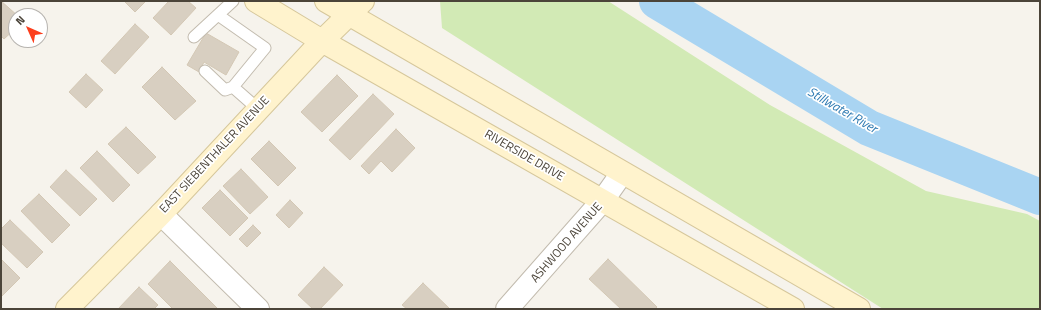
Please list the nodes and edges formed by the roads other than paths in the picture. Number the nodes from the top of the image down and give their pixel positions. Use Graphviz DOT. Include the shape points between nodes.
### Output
graph roads {
  1 [pos="233,1"];
  2 [pos="256,1"];
  3 [pos="326,1"];
  4 [pos="355,8"];
  5 [pos="218,15"];
  6 [pos="194,37"];
  7 [pos="322,40"];
  8 [pos="205,71"];
  9 [pos="233,87"];
  10 [pos="258,110"];
  11 [pos="622,172"];
  12 [pos="603,200"];
  13 [pos="161,214"];
  14 [pos="67,309"];
  15 [pos="258,309"];
  16 [pos="507,309"];
  17 [pos="794,309"];
  18 [pos="859,309"];
  1 -- 5 [label="lane"];
  2 -- 7 [label="main road, RIVERSIDE DRIVE"];
  3 -- 4 [label="main road"];
  4 -- 7 [label="main road, EAST SIEBENTHALER AVENUE"];
  4 -- 11 [label="main road"];
  5 -- 6 [label="lane"];
  5 -- 9 [label="lane" via="265,48"];
  7 -- 10 [label="main road, EAST SIEBENTHALER AVENUE"];
  7 -- 12 [label="main road, RIVERSIDE DRIVE"];
  8 -- 9 [label="lane" via="225,90"];
  9 -- 10 [label="lane"];
  10 -- 13 [label="main road, EAST SIEBENTHALER AVENUE"];
  11 -- 12 [label="street, ASHWOOD AVENUE"];
  11 -- 18 [label="main road"];
  12 -- 16 [label="street, ASHWOOD AVENUE"];
  12 -- 17 [label="main road, RIVERSIDE DRIVE"];
  13 -- 14 [label="main road, EAST SIEBENTHALER AVENUE"];
  13 -- 15 [label="street"];
}
